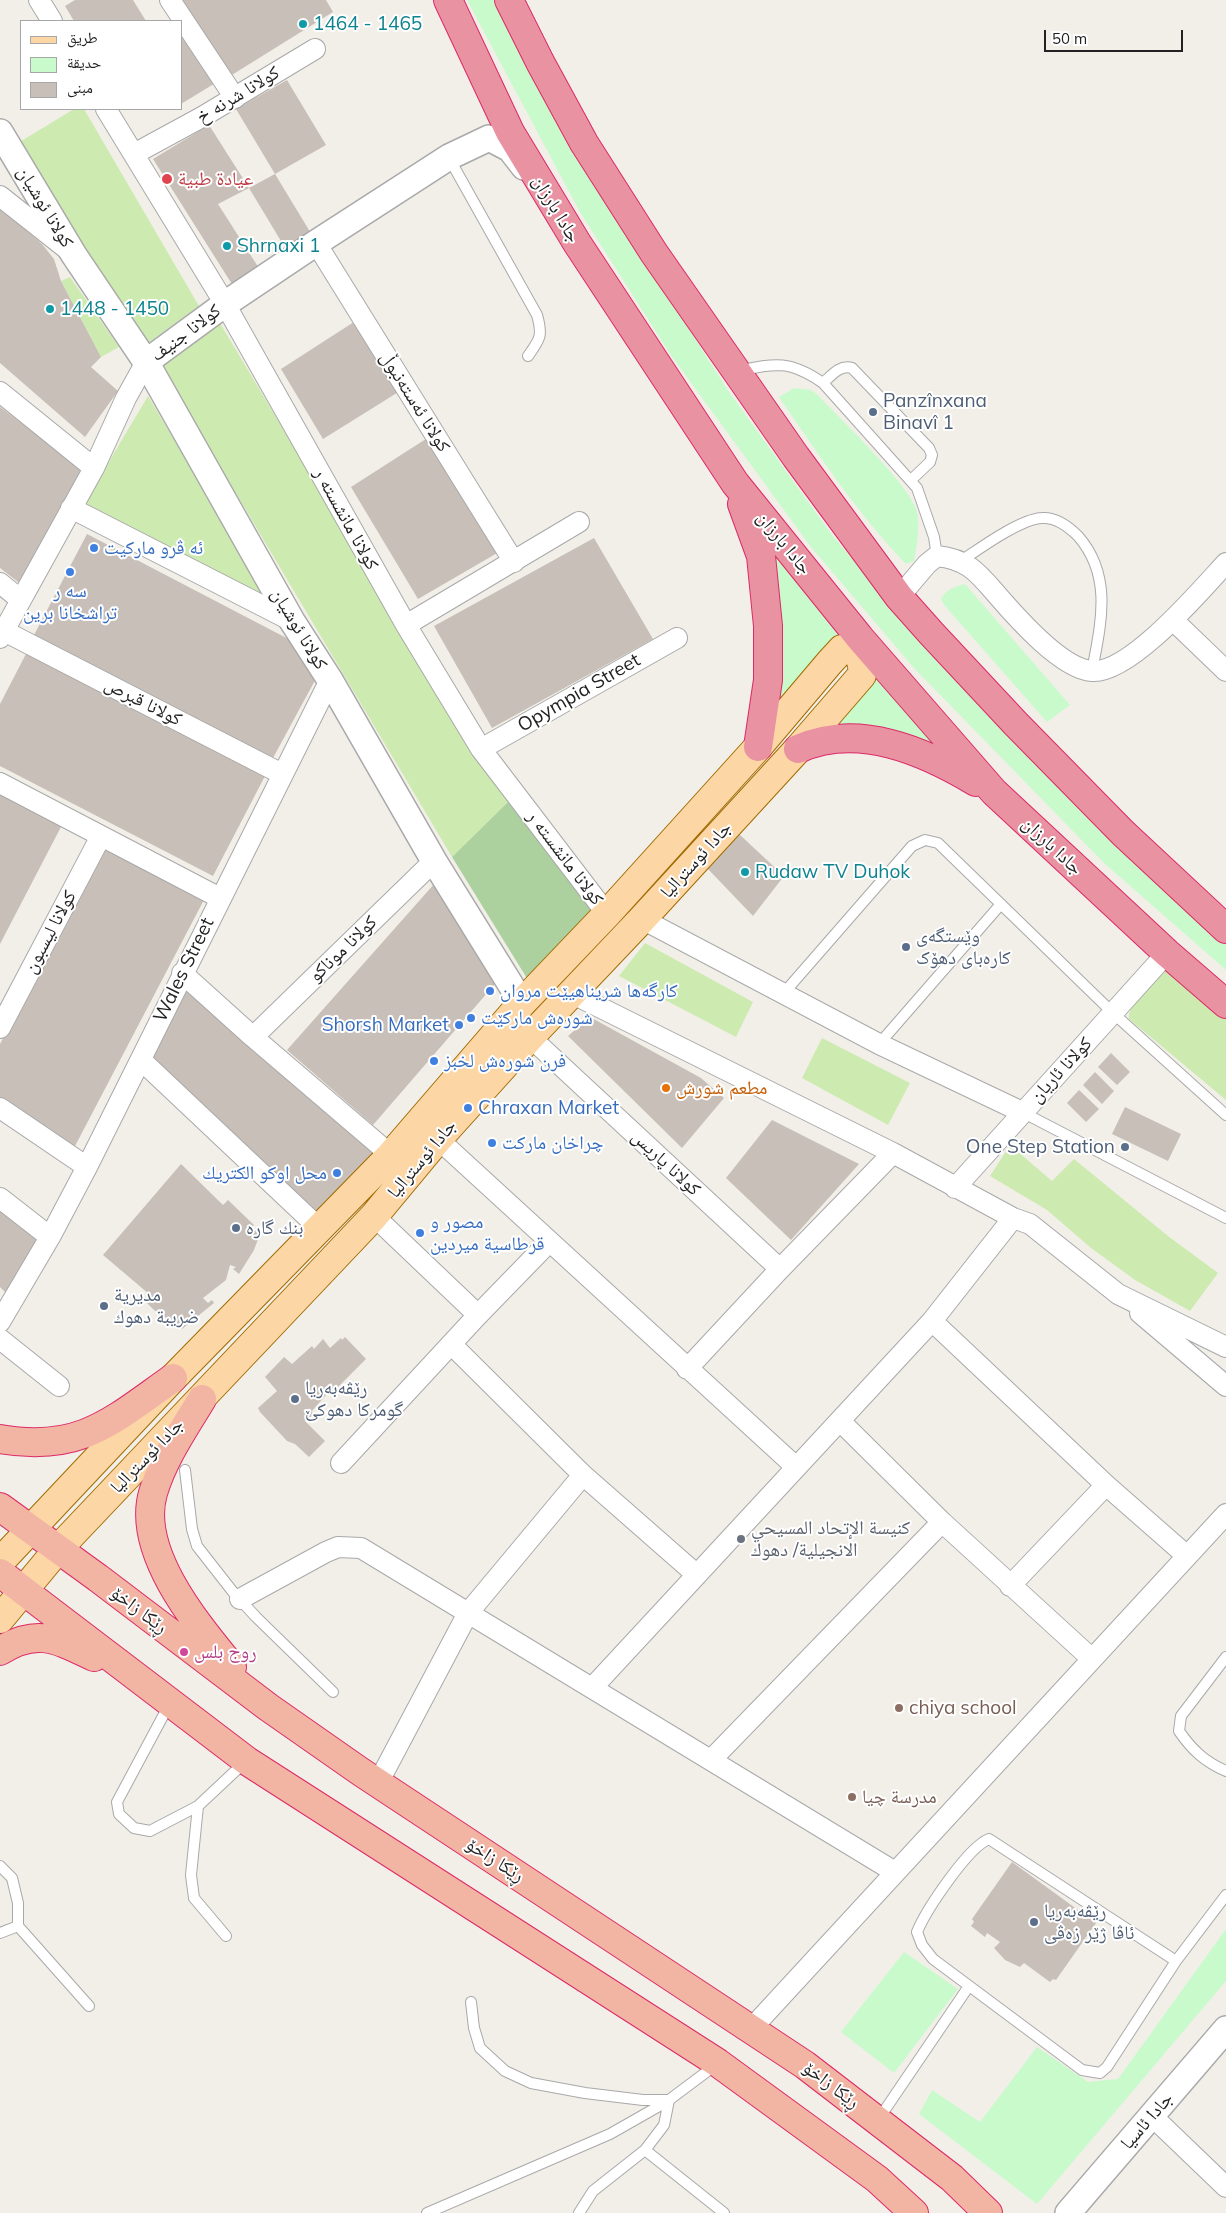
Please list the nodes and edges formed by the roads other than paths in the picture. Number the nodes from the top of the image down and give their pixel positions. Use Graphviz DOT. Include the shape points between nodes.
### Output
graph roads {
  1 [pos="170,0"];
  2 [pos="448,0"];
  3 [pos="510,0"];
  4 [pos="43,1"];
  5 [pos="52,20"];
  6 [pos="315,49"];
  7 [pos="486,80"];
  8 [pos="234,98"];
  9 [pos="107,110"];
  10 [pos="0,132"];
  11 [pos="489,138"];
  12 [pos="134,154"];
  13 [pos="448,157"];
  14 [pos="0,196"];
  15 [pos="562,219"];
  16 [pos="316,243"];
  17 [pos="74,255"];
  18 [pos="225,304"];
  19 [pos="528,356"];
  20 [pos="146,362"];
  21 [pos="736,371"];
  22 [pos="823,383"];
  23 [pos="0,392"];
  24 [pos="94,468"];
  25 [pos="911,480"];
  26 [pos="735,484"];
  27 [pos="71,508"];
  28 [pos="579,522"];
  29 [pos="937,556"];
  30 [pos="961,561"];
  31 [pos="514,562"];
  32 [pos="1226,563"];
  33 [pos="0,583"];
  34 [pos="900,597"];
  35 [pos="21,600"];
  36 [pos="1173,620"];
  37 [pos="292,621"];
  38 [pos="406,625"];
  39 [pos="2,635"];
  40 [pos="677,638"];
  41 [pos="1092,671"];
  42 [pos="1226,671"];
  43 [pos="330,680"];
  44 [pos="758,746"];
  45 [pos="482,749"];
  46 [pos="798,749"];
  47 [pos="282,774"];
  48 [pos="0,783"];
  49 [pos="994,792"];
  50 [pos="101,836"];
  51 [pos="434,860"];
  52 [pos="220,898"];
  53 [pos="1001,904"];
  54 [pos="607,914"];
  55 [pos="642,920"];
  56 [pos="1226,929"];
  57 [pos="1167,953"];
  58 [pos="182,973"];
  59 [pos="571,993"];
  60 [pos="783,994"];
  61 [pos="522,1003"];
  62 [pos="1226,1004"];
  63 [pos="1113,1014"];
  64 [pos="0,1028"];
  65 [pos="252,1037"];
  66 [pos="530,1037"];
  67 [pos="880,1044"];
  68 [pos="141,1060"];
  69 [pos="0,1108"];
  70 [pos="1022,1112"];
  71 [pos="1226,1115"];
  72 [pos="438,1139"];
  73 [pos="893,1153"];
  74 [pos="391,1155"];
  75 [pos="87,1167"];
  76 [pos="955,1188"];
  77 [pos="0,1198"];
  78 [pos="374,1216"];
  79 [pos="1013,1218"];
  80 [pos="1226,1218"];
  81 [pos="319,1228"];
  82 [pos="50,1237"];
  83 [pos="548,1242"];
  84 [pos="780,1269"];
  85 [pos="1118,1294"];
  86 [pos="478,1315"];
  87 [pos="932,1321"];
  88 [pos="0,1322"];
  89 [pos="0,1340"];
  90 [pos="451,1344"];
  91 [pos="1226,1347"];
  92 [pos="687,1369"];
  93 [pos="173,1378"];
  94 [pos="59,1386"];
  95 [pos="1226,1386"];
  96 [pos="202,1399"];
  97 [pos="840,1421"];
  98 [pos="0,1440"];
  99 [pos="341,1463"];
  100 [pos="796,1467"];
  101 [pos="186,1470"];
  102 [pos="584,1475"];
  103 [pos="1106,1485"];
  104 [pos="0,1507"];
  105 [pos="1226,1514"];
  106 [pos="942,1522"];
  107 [pos="30,1530"];
  108 [pos="1219,1535"];
  109 [pos="58,1549"];
  110 [pos="1187,1556"];
  111 [pos="0,1562"];
  112 [pos="0,1573"];
  113 [pos="697,1575"];
  114 [pos="1010,1586"];
  115 [pos="24,1591"];
  116 [pos="240,1599"];
  117 [pos="468,1613"];
  118 [pos="0,1618"];
  119 [pos="0,1651"];
  120 [pos="1226,1657"];
  121 [pos="1092,1659"];
  122 [pos="146,1684"];
  123 [pos="592,1688"];
  124 [pos="333,1692"];
  125 [pos="170,1702"];
  126 [pos="268,1707"];
  127 [pos="711,1760"];
  128 [pos="247,1761"];
  129 [pos="1226,1771"];
  130 [pos="378,1783"];
  131 [pos="198,1806"];
  132 [pos="0,1866"];
  133 [pos="895,1872"];
  134 [pos="1226,1895"];
  135 [pos="18,1926"];
  136 [pos="0,1933"];
  137 [pos="226,1936"];
  138 [pos="1176,1961"];
  139 [pos="969,1986"];
  140 [pos="471,2002"];
  141 [pos="89,2006"];
  142 [pos="751,2029"];
  143 [pos="1226,2029"];
  144 [pos="718,2063"];
  145 [pos="669,2100"];
  146 [pos="1152,2116"];
  147 [pos="877,2121"];
  148 [pos="645,2150"];
  149 [pos="1226,2187"];
  150 [pos="427,2213"];
  151 [pos="579,2213"];
  152 [pos="724,2213"];
  153 [pos="914,2213"];
  154 [pos="988,2213"];
  155 [pos="1068,2213"];
  1 -- 8 [label="street"];
  2 -- 7 [label="highway, جادا بارزان"];
  3 -- 21 [label="highway" via="584,143 654,253"];
  4 -- 5 [label="street"];
  6 -- 8 [label="street, كولانا شرنه خ"];
  7 -- 11 [label="street" via="492,115"];
  7 -- 15 [label="highway, جادا بارزان" via="510,132"];
  8 -- 12 [label="street, كولانا شرنه خ"];
  9 -- 12 [label="street, كولانا مانشسته ر"];
  10 -- 17 [label="street, كولانا ئوشيان"];
  11 -- 13 [label="street, كولانا جنيف"];
  11 -- 15 [label="street" via="515,154 551,209"];
  12 -- 18 [label="street, كولانا مانشسته ر"];
  13 -- 16 [label="street, كولانا جنيف"];
  13 -- 19 [label="lane" via="537,315 541,330 539,340"];
  14 -- 17 [label="street, كولانا ئوشيان"];
  15 -- 26 [label="highway, جادا بارزان"];
  16 -- 18 [label="street, كولانا جنيف"];
  16 -- 31 [label="street, كولانا ئەستەنبوڵ"];
  17 -- 20 [label="street, كولانا ئوشيان"];
  18 -- 20 [label="street, كولانا جنيف"];
  18 -- 38 [label="street, كولانا مانشسته ر"];
  20 -- 24 [label="street, كولانا جنيف"];
  20 -- 37 [label="street, كولانا ئوشيان"];
  21 -- 22 [label="lane" via="770,364 784,365 806,372"];
  21 -- 34 [label="highway" via="796,458"];
  22 -- 25 [label="lane"];
  22 -- 25 [label="lane" via="839,369 852,368 929,448 930,462"];
  23 -- 24 [label="street"];
  24 -- 27 [label="street, كولانا جنيف"];
  25 -- 29 [label="lane" via="924,504"];
  26 -- 44 [label="highway" via="761,556 768,626 768,680"];
  26 -- 49 [label="highway, جادا بارزان" via="860,638"];
  27 -- 35 [label="street, كولانا جنيف"];
  27 -- 37 [label="street"];
  28 -- 31 [label="street"];
  29 -- 30 [label="street"];
  29 -- 34 [label="street"];
  30 -- 41 [label="street" via="973,568 1020,622 1054,651 1074,665"];
  30 -- 41 [label="lane" via="1020,525 1041,518 1060,521 1072,530 1089,549 1101,581 1101,624"];
  31 -- 38 [label="street"];
  32 -- 36 [label="street"];
  33 -- 35 [label="street"];
  34 -- 56 [label="highway" via="1016,724 1124,833"];
  35 -- 39 [label="street, كولانا جنيف"];
  36 -- 41 [label="street" via="1125,660"];
  36 -- 42 [label="street"];
  37 -- 43 [label="street, كولانا ئوشيان"];
  38 -- 45 [label="street, كولانا مانشسته ر"];
  39 -- 47 [label="street, كولانا قبرص"];
  40 -- 45 [label="street, Opympia Street"];
  43 -- 47 [label="street, Wales Street"];
  43 -- 51 [label="street, كولانا ئوشيان"];
  44 -- 46 [label="main road, جادا ئوسترالیا" via="842,649 854,651 860,658 862,674"];
  44 -- 54 [label="main road, جادا ئوسترالیا"];
  45 -- 54 [label="street, كولانا مانشسته ر"];
  46 -- 49 [label="highway" via="813,742 850,739 896,744 943,763"];
  46 -- 55 [label="main road, جادا ئوسترالیا"];
  47 -- 52 [label="street, Wales Street"];
  48 -- 50 [label="street"];
  49 -- 57 [label="highway, جادا بارزان"];
  50 -- 52 [label="street"];
  50 -- 64 [label="street, كولانا ليسبون"];
  51 -- 61 [label="street, كولانا ئوشيان"];
  51 -- 65 [label="street, كولانا موناكو"];
  52 -- 58 [label="street, Wales Street"];
  53 -- 60 [label="lane" via="938,843 925,840 912,846"];
  53 -- 63 [label="lane"];
  53 -- 67 [label="lane"];
  54 -- 61 [label="main road, جادا ئوسترالیا"];
  55 -- 59 [label="main road, جادا ئوسترالیا"];
  55 -- 60 [label="street"];
  57 -- 62 [label="highway, جادا بارزان"];
  57 -- 63 [label="street, كولانا ئاريان"];
  58 -- 65 [label="street"];
  58 -- 68 [label="street, Wales Street"];
  59 -- 66 [label="main road, جادا ئوسترالیا"];
  59 -- 73 [label="street"];
  60 -- 67 [label="street"];
  61 -- 74 [label="main road, جادا ئوسترالیا"];
  63 -- 70 [label="street, كولانا ئاريان"];
  63 -- 71 [label="lane"];
  65 -- 74 [label="street"];
  66 -- 72 [label="main road, جادا ئوسترالیا"];
  66 -- 84 [label="street, كولانا پاریس"];
  67 -- 70 [label="street"];
  68 -- 75 [label="street, Wales Street"];
  68 -- 81 [label="street"];
  69 -- 75 [label="street"];
  70 -- 76 [label="street, كولانا ئاريان"];
  70 -- 80 [label="lane"];
  72 -- 78 [label="main road, جادا ئوسترالیا"];
  72 -- 83 [label="street"];
  73 -- 76 [label="street"];
  73 -- 84 [label="street"];
  74 -- 81 [label="main road, جادا ئوسترالیا"];
  75 -- 82 [label="street, Wales Street"];
  76 -- 79 [label="street"];
  77 -- 82 [label="street"];
  78 -- 86 [label="street"];
  78 -- 96 [label="main road, جادا ئوسترالیا"];
  79 -- 85 [label="street" via="1030,1224"];
  79 -- 87 [label="street"];
  81 -- 93 [label="main road, جادا ئوسترالیا"];
  82 -- 88 [label="street, Wales Street"];
  83 -- 86 [label="street"];
  83 -- 92 [label="street"];
  84 -- 92 [label="street"];
  85 -- 91 [label="street"];
  85 -- 95 [label="street"];
  86 -- 90 [label="street"];
  87 -- 97 [label="street"];
  87 -- 103 [label="street"];
  89 -- 94 [label="street"];
  90 -- 99 [label="street"];
  90 -- 102 [label="street"];
  92 -- 100 [label="street"];
  93 -- 98 [label="highway" via="115,1419 71,1439 42,1444"];
  93 -- 107 [label="main road, جادا ئوسترالیا"];
  96 -- 109 [label="main road, جادا ئوسترالیا"];
  96 -- 126 [label="highway" via="168,1457 152,1495 150,1519 154,1543 186,1606"];
  97 -- 100 [label="street"];
  97 -- 106 [label="street"];
  100 -- 113 [label="street"];
  101 -- 116 [label="lane" via="197,1546"];
  102 -- 113 [label="street"];
  102 -- 117 [label="street"];
  103 -- 110 [label="street"];
  103 -- 114 [label="street"];
  104 -- 107 [label="highway, ڕێکا زاخۆ"];
  105 -- 108 [label="street"];
  106 -- 114 [label="street"];
  106 -- 127 [label="street"];
  107 -- 109 [label="highway, ڕێکا زاخۆ"];
  107 -- 111 [label="main road, جادا ئوسترالیا"];
  108 -- 110 [label="street"];
  109 -- 115 [label="main road, جادا ئوسترالیا"];
  109 -- 126 [label="highway, ڕێکا زاخۆ"];
  110 -- 121 [label="street"];
  112 -- 115 [label="highway"];
  113 -- 123 [label="street"];
  114 -- 121 [label="street"];
  115 -- 118 [label="main road, جادا ئوسترالیا"];
  115 -- 122 [label="highway"];
  116 -- 117 [label="street" via="326,1552 338,1547 361,1548"];
  116 -- 124 [label="lane"];
  117 -- 123 [label="street"];
  117 -- 130 [label="street"];
  119 -- 122 [label="highway" via="25,1638 45,1638 101,1660"];
  120 -- 129 [label="lane" via="1181,1716 1179,1731 1191,1749 1211,1765"];
  121 -- 133 [label="street"];
  122 -- 125 [label="highway"];
  123 -- 127 [label="street"];
  125 -- 128 [label="highway"];
  125 -- 131 [label="lane" via="126,1781 117,1802 119,1814 134,1828 150,1831"];
  126 -- 130 [label="highway, ڕێکا زاخۆ"];
  127 -- 133 [label="street"];
  128 -- 131 [label="lane"];
  128 -- 144 [label="highway"];
  130 -- 142 [label="highway, ڕێکا زاخۆ"];
  131 -- 137 [label="lane" via="191,1875 194,1898"];
  132 -- 135 [label="lane" via="12,1878 18,1904"];
  133 -- 142 [label="street"];
  134 -- 138 [label="lane"];
  135 -- 136 [label="lane"];
  135 -- 141 [label="lane"];
  138 -- 139 [label="lane" via="1100,2073 1082,2070"];
  138 -- 139 [label="lane" via="989,1839 973,1849 923,1917 917,1932 933,1959"];
  139 -- 147 [label="lane"];
  140 -- 145 [label="lane" via="480,2048 505,2071 531,2083 585,2093"];
  142 -- 147 [label="highway, ڕێکا زاخۆ" via="805,2065"];
  143 -- 146 [label="street, جادا ئاسيا"];
  144 -- 145 [label="lane"];
  144 -- 153 [label="highway" via="877,2179"];
  145 -- 148 [label="lane" via="664,2125"];
  145 -- 150 [label="lane" via="610,2134"];
  146 -- 149 [label="street"];
  146 -- 155 [label="street, جادا ئاسيا"];
  147 -- 154 [label="highway, ڕێکا زاخۆ" via="952,2178"];
  148 -- 151 [label="lane" via="593,2191"];
  148 -- 152 [label="lane"];
}
